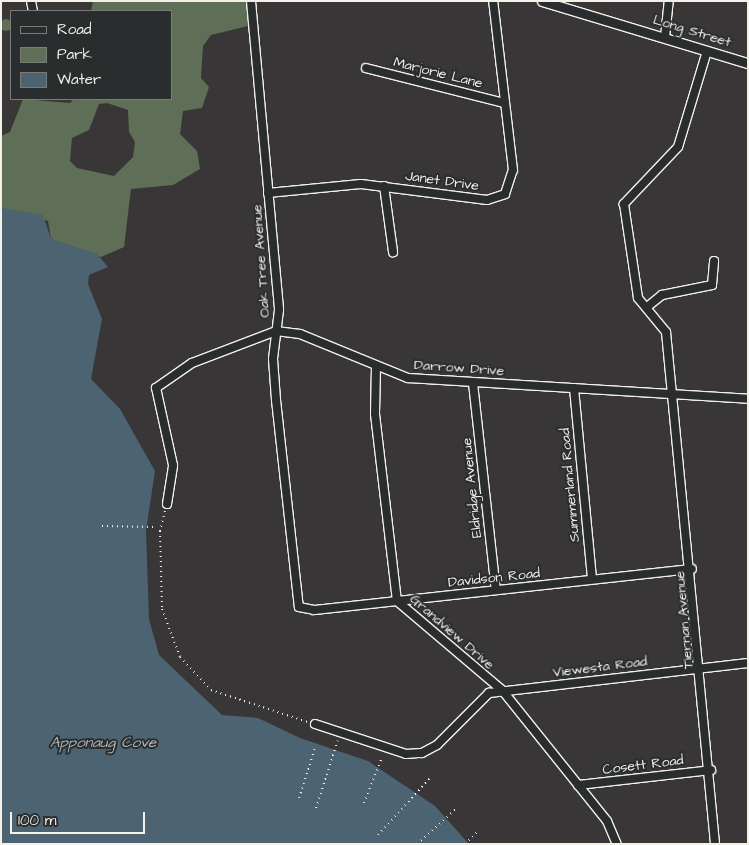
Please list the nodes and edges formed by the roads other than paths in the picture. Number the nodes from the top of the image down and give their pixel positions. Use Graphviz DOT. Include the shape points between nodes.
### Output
graph roads {
  1 [pos="251,1"];
  2 [pos="493,1"];
  3 [pos="542,1"];
  4 [pos="669,1"];
  5 [pos="665,37"];
  6 [pos="707,52"];
  7 [pos="748,63"];
  8 [pos="366,68"];
  9 [pos="504,103"];
  10 [pos="384,186"];
  11 [pos="268,193"];
  12 [pos="393,252"];
  13 [pos="714,261"];
  14 [pos="647,307"];
  15 [pos="276,330"];
  16 [pos="376,366"];
  17 [pos="473,383"];
  18 [pos="574,388"];
  19 [pos="674,395"];
  20 [pos="748,399"];
  21 [pos="167,504"];
  22 [pos="692,569"];
  23 [pos="592,579"];
  24 [pos="496,590"];
  25 [pos="397,601"];
  26 [pos="299,607"];
  27 [pos="748,663"];
  28 [pos="701,668"];
  29 [pos="502,690"];
  30 [pos="315,724"];
  31 [pos="711,770"];
  32 [pos="578,785"];
  33 [pos="617,844"];
  34 [pos="715,844"];
  1 -- 11 [label="street, Oak Tree Avenue"];
  2 -- 9 [label="street, Janet Drive"];
  3 -- 5 [label="street, Long Street"];
  4 -- 5 [label="street"];
  5 -- 6 [label="street, Long Street"];
  6 -- 7 [label="street, Long Street"];
  6 -- 14 [label="street, Tiernan Avenue" via="678,147 624,204 632,275 638,298"];
  8 -- 9 [label="street, Marjorie Lane"];
  9 -- 10 [label="street, Janet Drive" via="514,175 501,198 487,200"];
  10 -- 11 [label="street, Janet Drive"];
  10 -- 12 [label="street"];
  11 -- 15 [label="street, Oak Tree Avenue" via="278,303"];
  13 -- 14 [label="street" via="712,285 662,295"];
  14 -- 19 [label="street, Tiernan Avenue" via="666,332"];
  15 -- 16 [label="street, Darrow Drive" via="300,334"];
  15 -- 21 [label="street" via="192,363 159,385 159,409 173,465"];
  15 -- 26 [label="street, Oak Tree Avenue" via="276,400"];
  16 -- 17 [label="street, Darrow Drive" via="408,378"];
  16 -- 25 [label="street, Grandview Drive" via="375,414"];
  17 -- 18 [label="street, Darrow Drive"];
  17 -- 24 [label="street, Eldridge Avenue"];
  18 -- 19 [label="street, Darrow Drive"];
  18 -- 23 [label="street, Summerland Road"];
  19 -- 20 [label="street, Darrow Drive"];
  19 -- 22 [label="street, Tiernan Avenue"];
  22 -- 23 [label="street, Davidson Road"];
  22 -- 28 [label="street, Tiernan Avenue"];
  23 -- 24 [label="street, Davidson Road"];
  24 -- 25 [label="street, Davidson Road"];
  25 -- 26 [label="street, Davidson Road" via="314,610"];
  25 -- 29 [label="street, Grandview Drive"];
  27 -- 28 [label="street, Viewesta Road"];
  28 -- 29 [label="street, Viewesta Road"];
  28 -- 31 [label="street, Tiernan Avenue"];
  29 -- 30 [label="street" via="489,693 437,745 422,753 406,754"];
  29 -- 32 [label="street, Grandview Drive"];
  31 -- 32 [label="street, Cosett Road"];
  31 -- 34 [label="street, Tiernan Avenue"];
  32 -- 33 [label="street, Grandview Drive" via="606,821"];
}
